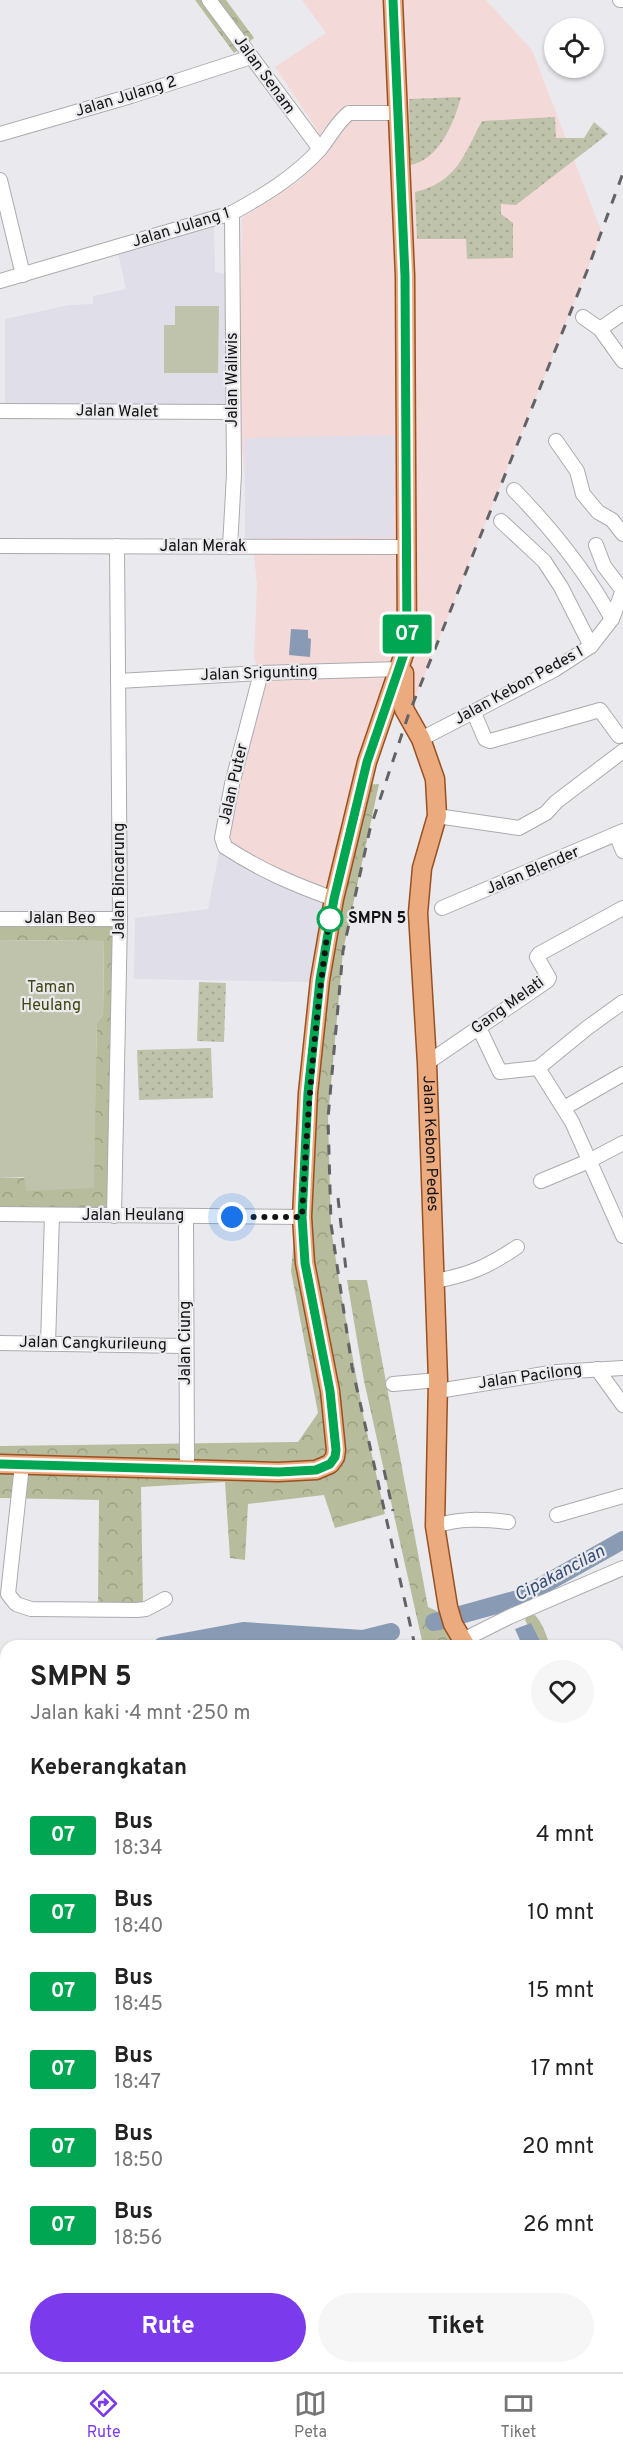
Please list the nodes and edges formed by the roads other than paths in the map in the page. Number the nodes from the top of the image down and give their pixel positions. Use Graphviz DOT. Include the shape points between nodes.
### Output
graph roads {
  1 [pos="209,0"];
  2 [pos="393,0"];
  3 [pos="251,57"];
  4 [pos="399,113"];
  5 [pos="0,134"];
  6 [pos="320,149"];
  7 [pos="0,180"];
  8 [pos="232,213"];
  9 [pos="23,275"];
  10 [pos="0,281"];
  11 [pos="623,313"];
  12 [pos="583,317"];
  13 [pos="600,329"];
  14 [pos="623,360"];
  15 [pos="0,411"];
  16 [pos="233,412"];
  17 [pos="556,441"];
  18 [pos="514,490"];
  19 [pos="501,521"];
  20 [pos="623,534"];
  21 [pos="596,545"];
  22 [pos="0,546"];
  23 [pos="117,546"];
  24 [pos="230,547"];
  25 [pos="406,547"];
  26 [pos="623,590"];
  27 [pos="612,619"];
  28 [pos="407,645"];
  29 [pos="591,646"];
  30 [pos="400,669"];
  31 [pos="261,673"];
  32 [pos="118,681"];
  33 [pos="404,709"];
  34 [pos="474,713"];
  35 [pos="382,716"];
  36 [pos="421,740"];
  37 [pos="622,742"];
  38 [pos="437,816"];
  39 [pos="620,832"];
  40 [pos="623,850"];
  41 [pos="329,897"];
  42 [pos="623,908"];
  43 [pos="418,913"];
  44 [pos="0,919"];
  45 [pos="120,919"];
  46 [pos="623,1002"];
  47 [pos="479,1028"];
  48 [pos="427,1063"];
  49 [pos="538,1068"];
  50 [pos="623,1074"];
  51 [pos="564,1108"];
  52 [pos="623,1143"];
  53 [pos="589,1161"];
  54 [pos="541,1182"];
  55 [pos="0,1214"];
  56 [pos="52,1215"];
  57 [pos="114,1216"];
  58 [pos="186,1216"];
  59 [pos="302,1217"];
  60 [pos="622,1234"];
  61 [pos="517,1247"];
  62 [pos="435,1281"];
  63 [pos="0,1343"];
  64 [pos="48,1344"];
  65 [pos="185,1346"];
  66 [pos="621,1366"];
  67 [pos="597,1369"];
  68 [pos="393,1384"];
  69 [pos="438,1386"];
  70 [pos="623,1405"];
  71 [pos="0,1464"];
  72 [pos="22,1465"];
  73 [pos="187,1470"];
  74 [pos="623,1496"];
  75 [pos="557,1515"];
  76 [pos="508,1522"];
  77 [pos="435,1526"];
  78 [pos="623,1568"];
  79 [pos="165,1599"];
  80 [pos="464,1640"];
  81 [pos="470,1640"];
  1 -- 3 [label="street, Jalan Senam"];
  2 -- 4 [label="main road"];
  3 -- 5 [label="street, Jalan Julang 2"];
  3 -- 6 [label="street, Jalan Senam"];
  4 -- 6 [label="street, Jalan Julang 1" via="349,112"];
  4 -- 25 [label="main road" via="405,276"];
  6 -- 8 [label="street, Jalan Julang 1" via="274,188"];
  7 -- 9 [label="street"];
  8 -- 9 [label="street, Jalan Julang 1"];
  8 -- 16 [label="street, Jalan Waliwis"];
  9 -- 10 [label="street, Jalan Julang 1"];
  11 -- 13 [label="street"];
  12 -- 13 [label="street"];
  13 -- 14 [label="street"];
  15 -- 16 [label="street, Jalan Walet"];
  16 -- 24 [label="street, Jalan Waliwis"];
  17 -- 20 [label="street" via="577,471 583,494"];
  18 -- 27 [label="street" via="571,555"];
  19 -- 29 [label="street" via="544,561"];
  21 -- 26 [label="street" via="601,560"];
  22 -- 23 [label="street, Jalan Merak"];
  23 -- 24 [label="street, Jalan Merak"];
  23 -- 32 [label="street, Jalan Bincarung"];
  24 -- 25 [label="street, Jalan Merak"];
  25 -- 28 [label="main road"];
  26 -- 27 [label="street, Jalan Kebon Pedes I"];
  27 -- 29 [label="street, Jalan Kebon Pedes I"];
  28 -- 30 [label="main road"];
  28 -- 33 [label="main road, Jalan Kebon Pedes"];
  29 -- 34 [label="street, Jalan Kebon Pedes I"];
  30 -- 31 [label="street, Jalan Srigunting"];
  30 -- 35 [label="main road"];
  31 -- 32 [label="street, Jalan Srigunting"];
  31 -- 41 [label="street, Jalan Puter" via="232,784 223,843 281,880"];
  32 -- 45 [label="street, Jalan Bincarung"];
  33 -- 35 [label="main road" via="389,709"];
  33 -- 36 [label="main road, Jalan Kebon Pedes"];
  34 -- 36 [label="street, Jalan Kebon Pedes I"];
  34 -- 37 [label="street" via="485,739 490,741 600,710"];
  35 -- 41 [label="main road"];
  36 -- 38 [label="main road, Jalan Kebon Pedes" via="435,779"];
  37 -- 38 [label="street" via="546,813 519,828"];
  38 -- 43 [label="main road, Jalan Kebon Pedes" via="422,868"];
  39 -- 40 [label="street"];
  39 -- 43 [label="street, Jalan Blender" via="440,909"];
  41 -- 59 [label="main road" via="308,1093"];
  42 -- 47 [label="street, Gang Melati" via="539,954 547,981"];
  43 -- 48 [label="main road, Jalan Kebon Pedes"];
  44 -- 45 [label="street, Jalan Beo"];
  45 -- 57 [label="street, Jalan Bincarung"];
  46 -- 49 [label="street"];
  47 -- 48 [label="street, Gang Melati"];
  47 -- 49 [label="street" via="500,1072"];
  48 -- 62 [label="main road, Jalan Kebon Pedes"];
  49 -- 51 [label="street"];
  50 -- 51 [label="street"];
  51 -- 53 [label="street"];
  52 -- 53 [label="street"];
  53 -- 54 [label="street"];
  53 -- 60 [label="street"];
  55 -- 56 [label="street, Jalan Heulang"];
  56 -- 57 [label="street, Jalan Heulang"];
  56 -- 64 [label="street"];
  57 -- 58 [label="street, Jalan Heulang"];
  58 -- 59 [label="street, Jalan Heulang"];
  58 -- 65 [label="street, Jalan Ciung"];
  59 -- 73 [label="main road" via="305,1263 335,1426 335,1457 316,1470"];
  61 -- 62 [label="street" via="490,1266"];
  62 -- 69 [label="main road, Jalan Kebon Pedes"];
  63 -- 64 [label="street, Jalan Cangkurileung"];
  64 -- 65 [label="street, Jalan Cangkurileung"];
  65 -- 73 [label="street, Jalan Ciung"];
  66 -- 67 [label="street, Jalan Pacilong"];
  67 -- 69 [label="street, Jalan Pacilong"];
  67 -- 70 [label="street"];
  68 -- 69 [label="street, Jalan Pacilong"];
  69 -- 77 [label="main road, Jalan Kebon Pedes"];
  71 -- 72 [label="main road"];
  72 -- 73 [label="main road"];
  72 -- 79 [label="street" via="8,1594 16,1604 31,1609 137,1610"];
  74 -- 75 [label="street"];
  76 -- 77 [label="street" via="478,1519"];
  77 -- 80 [label="main road, Jalan Kebon Pedes" via="451,1615"];
  78 -- 81 [label="street" via="509,1617"];
}
